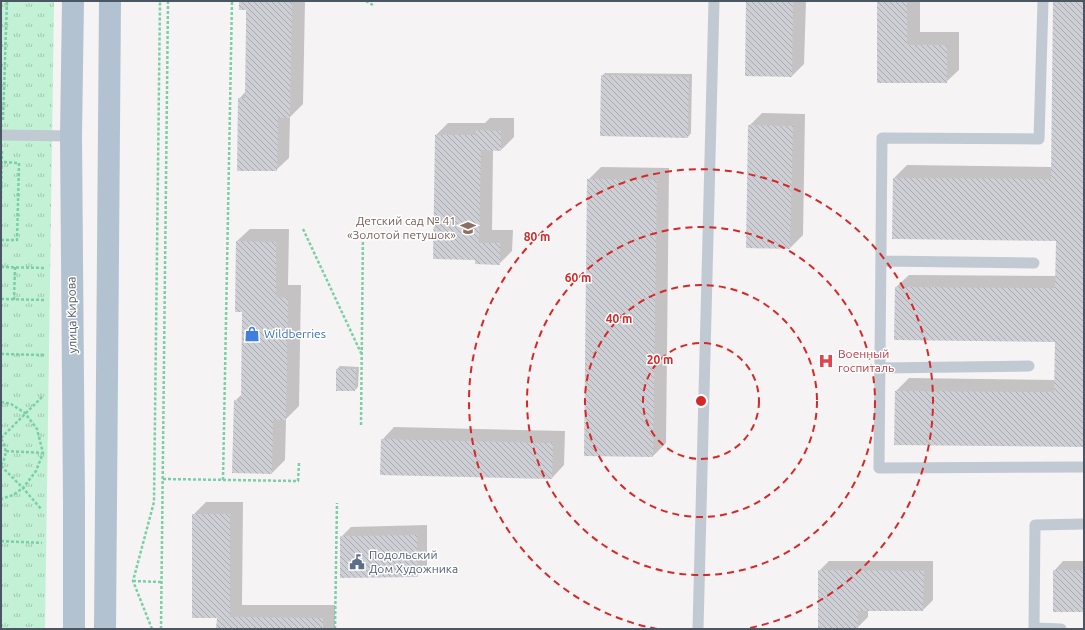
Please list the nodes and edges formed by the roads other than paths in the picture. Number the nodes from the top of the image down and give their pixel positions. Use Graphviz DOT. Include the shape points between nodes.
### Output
graph roads {
  1 [pos="73,1"];
  2 [pos="110,1"];
  3 [pos="714,1"];
  4 [pos="1043,1"];
  5 [pos="2,135"];
  6 [pos="71,136"];
  7 [pos="881,261"];
  8 [pos="1034,263"];
  9 [pos="1029,366"];
  10 [pos="880,368"];
  11 [pos="1084,467"];
  12 [pos="1084,524"];
  13 [pos="74,629"];
  14 [pos="105,629"];
  15 [pos="698,629"];
  16 [pos="1061,629"];
  1 -- 6 [label="main road, улица Кирова"];
  2 -- 14 [label="main road"];
  3 -- 15 [label="lane"];
  4 -- 7 [label="lane" via="1039,139 882,138"];
  5 -- 6 [label="lane"];
  6 -- 13 [label="main road, улица Кирова"];
  7 -- 8 [label="lane"];
  7 -- 10 [label="lane"];
  9 -- 10 [label="lane"];
  10 -- 11 [label="lane" via="879,468"];
  12 -- 16 [label="lane" via="1034,526 1034,628"];
}
